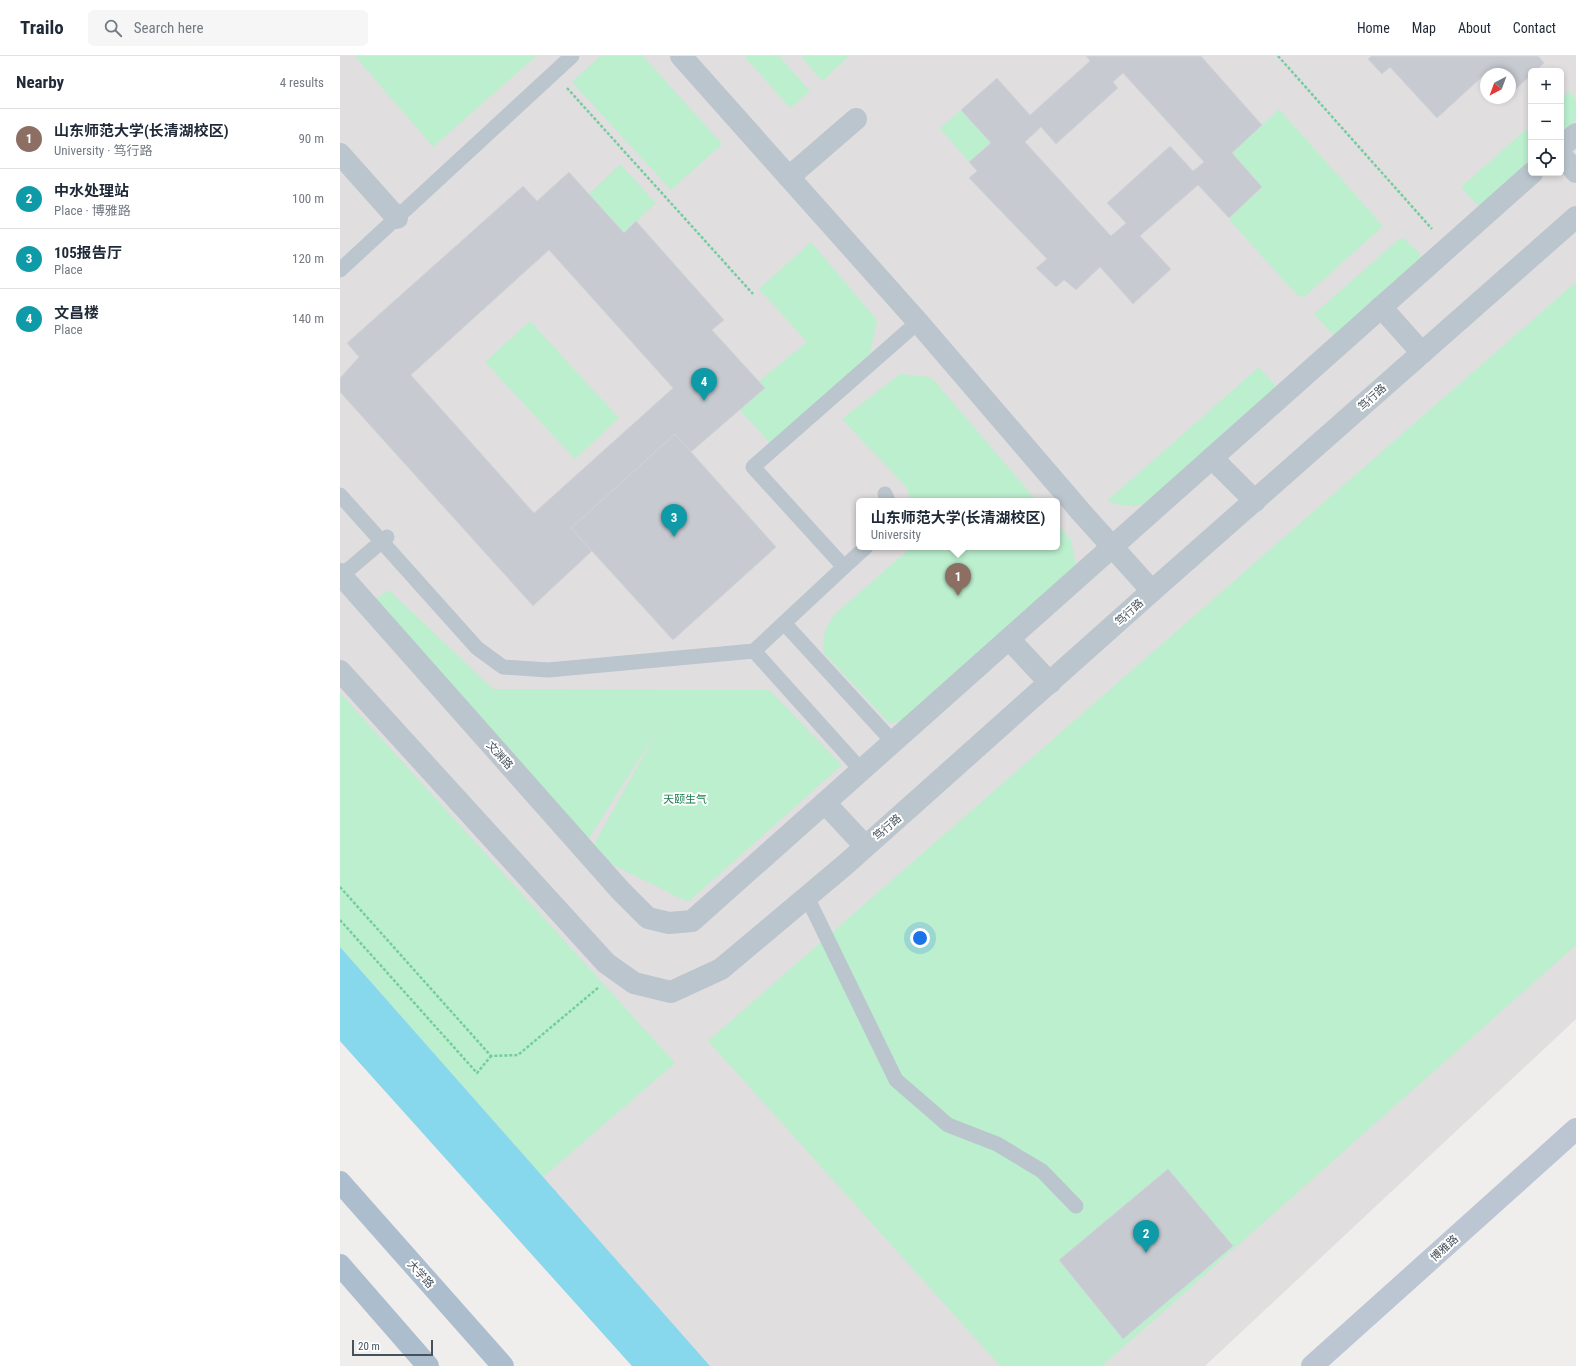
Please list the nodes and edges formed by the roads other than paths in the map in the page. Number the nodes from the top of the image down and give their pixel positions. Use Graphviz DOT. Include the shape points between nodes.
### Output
graph roads {
  1 [pos="572,56"];
  2 [pos="681,56"];
  3 [pos="856,118"];
  4 [pos="1576,134"];
  5 [pos="1564,144"];
  6 [pos="340,154"];
  7 [pos="1564,158"];
  8 [pos="1576,172"];
  9 [pos="1529,176"];
  10 [pos="789,177"];
  11 [pos="1576,216"];
  12 [pos="396,218"];
  13 [pos="340,270"];
  14 [pos="1381,308"];
  15 [pos="918,322"];
  16 [pos="1422,353"];
  17 [pos="1212,458"];
  18 [pos="340,494"];
  19 [pos="1254,501"];
  20 [pos="384,539"];
  21 [pos="1113,546"];
  22 [pos="863,550"];
  23 [pos="844,567"];
  24 [pos="341,575"];
  25 [pos="1152,591"];
  26 [pos="784,624"];
  27 [pos="1009,639"];
  28 [pos="754,651"];
  29 [pos="340,671"];
  30 [pos="1050,683"];
  31 [pos="893,742"];
  32 [pos="861,770"];
  33 [pos="825,803"];
  34 [pos="865,846"];
  35 [pos="806,897"];
  36 [pos="1576,1129"];
  37 [pos="340,1182"];
  38 [pos="1076,1206"];
  39 [pos="340,1265"];
  40 [pos="428,1366"];
  41 [pos="503,1366"];
  42 [pos="1312,1366"];
  1 -- 12 [label="lane"];
  2 -- 10 [label="street"];
  3 -- 10 [label="street"];
  4 -- 5 [label="street"];
  6 -- 12 [label="street"];
  7 -- 8 [label="street"];
  9 -- 14 [label="street"];
  10 -- 15 [label="street"];
  11 -- 16 [label="street, 笃行路"];
  12 -- 13 [label="lane"];
  14 -- 16 [label="street"];
  14 -- 17 [label="street"];
  15 -- 21 [label="street"];
  15 -- 23 [label="lane" via="754,467"];
  16 -- 19 [label="street, 笃行路"];
  17 -- 19 [label="street"];
  17 -- 21 [label="street"];
  18 -- 20 [label="lane"];
  19 -- 25 [label="street, 笃行路"];
  20 -- 24 [label="lane"];
  20 -- 28 [label="lane" via="478,648 503,667 548,670"];
  21 -- 25 [label="street"];
  21 -- 27 [label="street"];
  22 -- 23 [label="lane"];
  23 -- 26 [label="lane"];
  24 -- 33 [label="street, 文渊路" via="620,890 648,918 669,923 692,921"];
  25 -- 30 [label="street, 笃行路"];
  26 -- 28 [label="lane"];
  26 -- 31 [label="lane"];
  27 -- 30 [label="street"];
  27 -- 31 [label="street"];
  28 -- 32 [label="lane"];
  29 -- 35 [label="street, 笃行路" via="606,963 634,983 671,992 721,969"];
  30 -- 34 [label="street, 笃行路"];
  31 -- 32 [label="street"];
  32 -- 33 [label="street"];
  33 -- 34 [label="street"];
  34 -- 35 [label="street, 笃行路"];
  35 -- 38 [label="lane" via="896,1080 948,1125 997,1144 1042,1171"];
  36 -- 42 [label="street, 博雅路"];
  37 -- 41 [label="main road, 大学路"];
  39 -- 40 [label="main road"];
}
